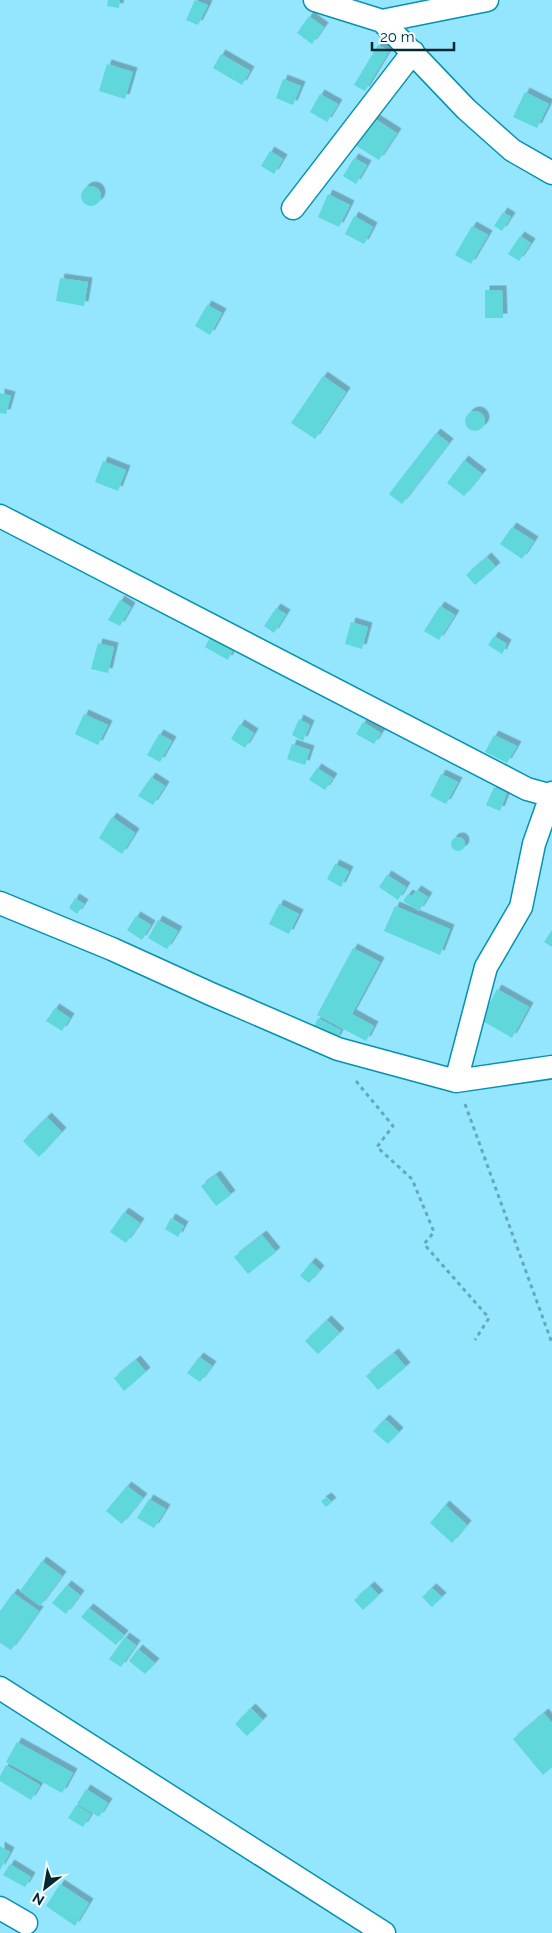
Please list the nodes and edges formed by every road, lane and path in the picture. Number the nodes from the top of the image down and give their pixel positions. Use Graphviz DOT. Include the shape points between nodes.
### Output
graph roads {
  1 [pos="315,0"];
  2 [pos="487,0"];
  3 [pos="382,21"];
  4 [pos="413,52"];
  5 [pos="552,173"];
  6 [pos="293,208"];
  7 [pos="0,516"];
  8 [pos="552,795"];
  9 [pos="0,903"];
  10 [pos="552,1067"];
  11 [pos="356,1081"];
  12 [pos="456,1081"];
  13 [pos="475,1340"];
  14 [pos="552,1343"];
  15 [pos="0,1688"];
  16 [pos="0,1908"];
  17 [pos="26,1923"];
  18 [pos="384,1933"];
  1 -- 3 [label="street"];
  2 -- 3 [label="street"];
  3 -- 4 [label="street"];
  4 -- 5 [label="street" via="466,109 512,150"];
  4 -- 6 [label="street"];
  7 -- 8 [label="street" via="526,789"];
  8 -- 12 [label="street" via="534,844 521,907 486,967"];
  9 -- 12 [label="street" via="338,1049"];
  10 -- 12 [label="street"];
  11 -- 13 [label="path" via="393,1126 377,1148 412,1178 434,1232 424,1244 489,1318"];
  12 -- 14 [label="path"];
  15 -- 18 [label="street"];
  16 -- 17 [label="street"];
}
